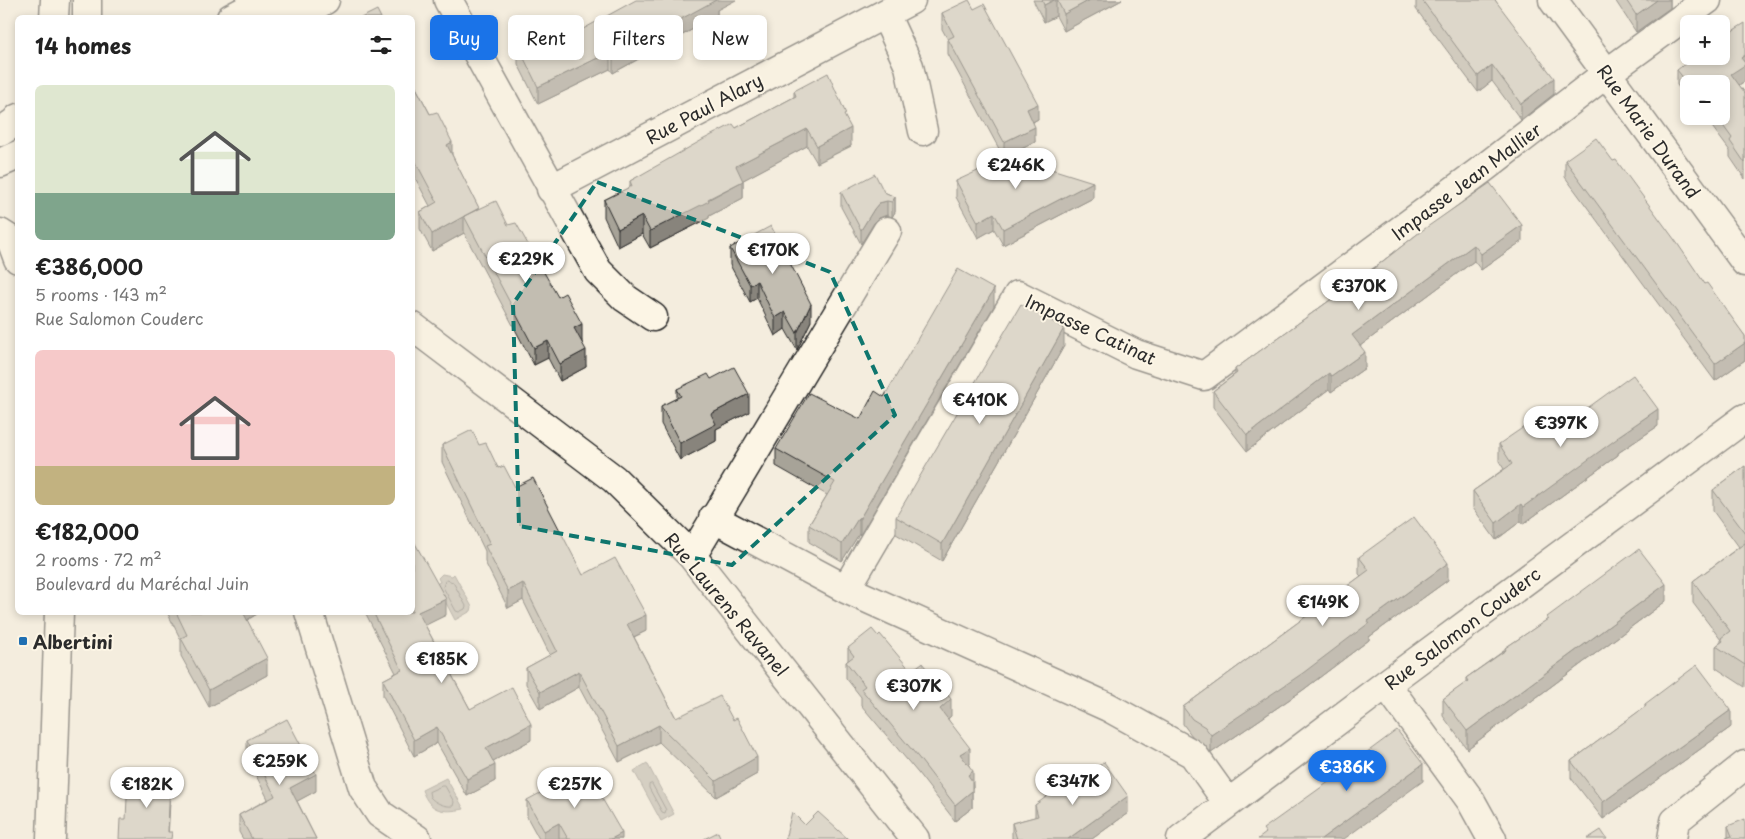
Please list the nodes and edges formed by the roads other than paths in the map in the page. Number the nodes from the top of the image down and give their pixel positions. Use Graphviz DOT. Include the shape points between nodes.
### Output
graph roads {
  1 [pos="55,0"];
  2 [pos="77,0"];
  3 [pos="87,0"];
  4 [pos="264,0"];
  5 [pos="294,0"];
  6 [pos="325,0"];
  7 [pos="448,0"];
  8 [pos="911,0"];
  9 [pos="1553,0"];
  10 [pos="1707,0"];
  11 [pos="885,14"];
  12 [pos="54,15"];
  13 [pos="78,15"];
  14 [pos="87,15"];
  15 [pos="236,15"];
  16 [pos="266,15"];
  17 [pos="298,15"];
  18 [pos="1607,73"];
  19 [pos="15,122"];
  20 [pos="15,130"];
  21 [pos="923,131"];
  22 [pos="0,132"];
  23 [pos="0,137"];
  24 [pos="15,148"];
  25 [pos="0,150"];
  26 [pos="15,156"];
  27 [pos="0,163"];
  28 [pos="15,173"];
  29 [pos="0,179"];
  30 [pos="551,189"];
  31 [pos="887,231"];
  32 [pos="0,233"];
  33 [pos="15,251"];
  34 [pos="1745,262"];
  35 [pos="653,317"];
  36 [pos="415,328"];
  37 [pos="1204,376"];
  38 [pos="1745,418"];
  39 [pos="713,518"];
  40 [pos="692,556"];
  41 [pos="846,590"];
  42 [pos="59,615"];
  43 [pos="311,615"];
  44 [pos="1386,684"];
  45 [pos="1745,765"];
  46 [pos="1228,803"];
  47 [pos="51,839"];
  48 [pos="417,839"];
  49 [pos="915,839"];
  50 [pos="1181,839"];
  51 [pos="1492,839"];
  52 [pos="1672,839"];
  1 -- 12 [label="street"];
  2 -- 13 [label="street"];
  3 -- 14 [label="street"];
  4 -- 15 [label="street"];
  5 -- 16 [label="street"];
  6 -- 17 [label="street"];
  7 -- 30 [label="street"];
  8 -- 11 [label="street, Rue Paul Alary"];
  9 -- 18 [label="street, Rue Marie Durand"];
  10 -- 18 [label="street, Impasse Jean Mallier"];
  11 -- 21 [label="street" via="909,66"];
  11 -- 30 [label="street, Rue Paul Alary"];
  18 -- 34 [label="street, Rue Marie Durand"];
  18 -- 37 [label="street, Impasse Jean Mallier"];
  19 -- 22 [label="street"];
  20 -- 23 [label="street"];
  24 -- 25 [label="street"];
  26 -- 27 [label="street"];
  28 -- 29 [label="street"];
  30 -- 35 [label="street" via="598,271 625,298"];
  31 -- 39 [label="street"];
  32 -- 33 [label="street" via="11,240"];
  36 -- 40 [label="street, Rue Laurens Ravanel" via="614,479"];
  37 -- 41 [label="street, Impasse Catinat" via="1136,354 1018,295"];
  38 -- 44 [label="street, Rue Salomon Couderc"];
  39 -- 40 [label="street"];
  39 -- 41 [label="street"];
  40 -- 49 [label="street, Rue Laurens Ravanel"];
  41 -- 46 [label="street" via="1108,707 1193,754"];
  42 -- 47 [label="street"];
  43 -- 48 [label="street" via="363,788 380,814"];
  44 -- 46 [label="street, Rue Salomon Couderc"];
  44 -- 51 [label="street" via="1471,801"];
  45 -- 52 [label="street" via="1675,821"];
  46 -- 50 [label="street, Rue Salomon Couderc"];
}
